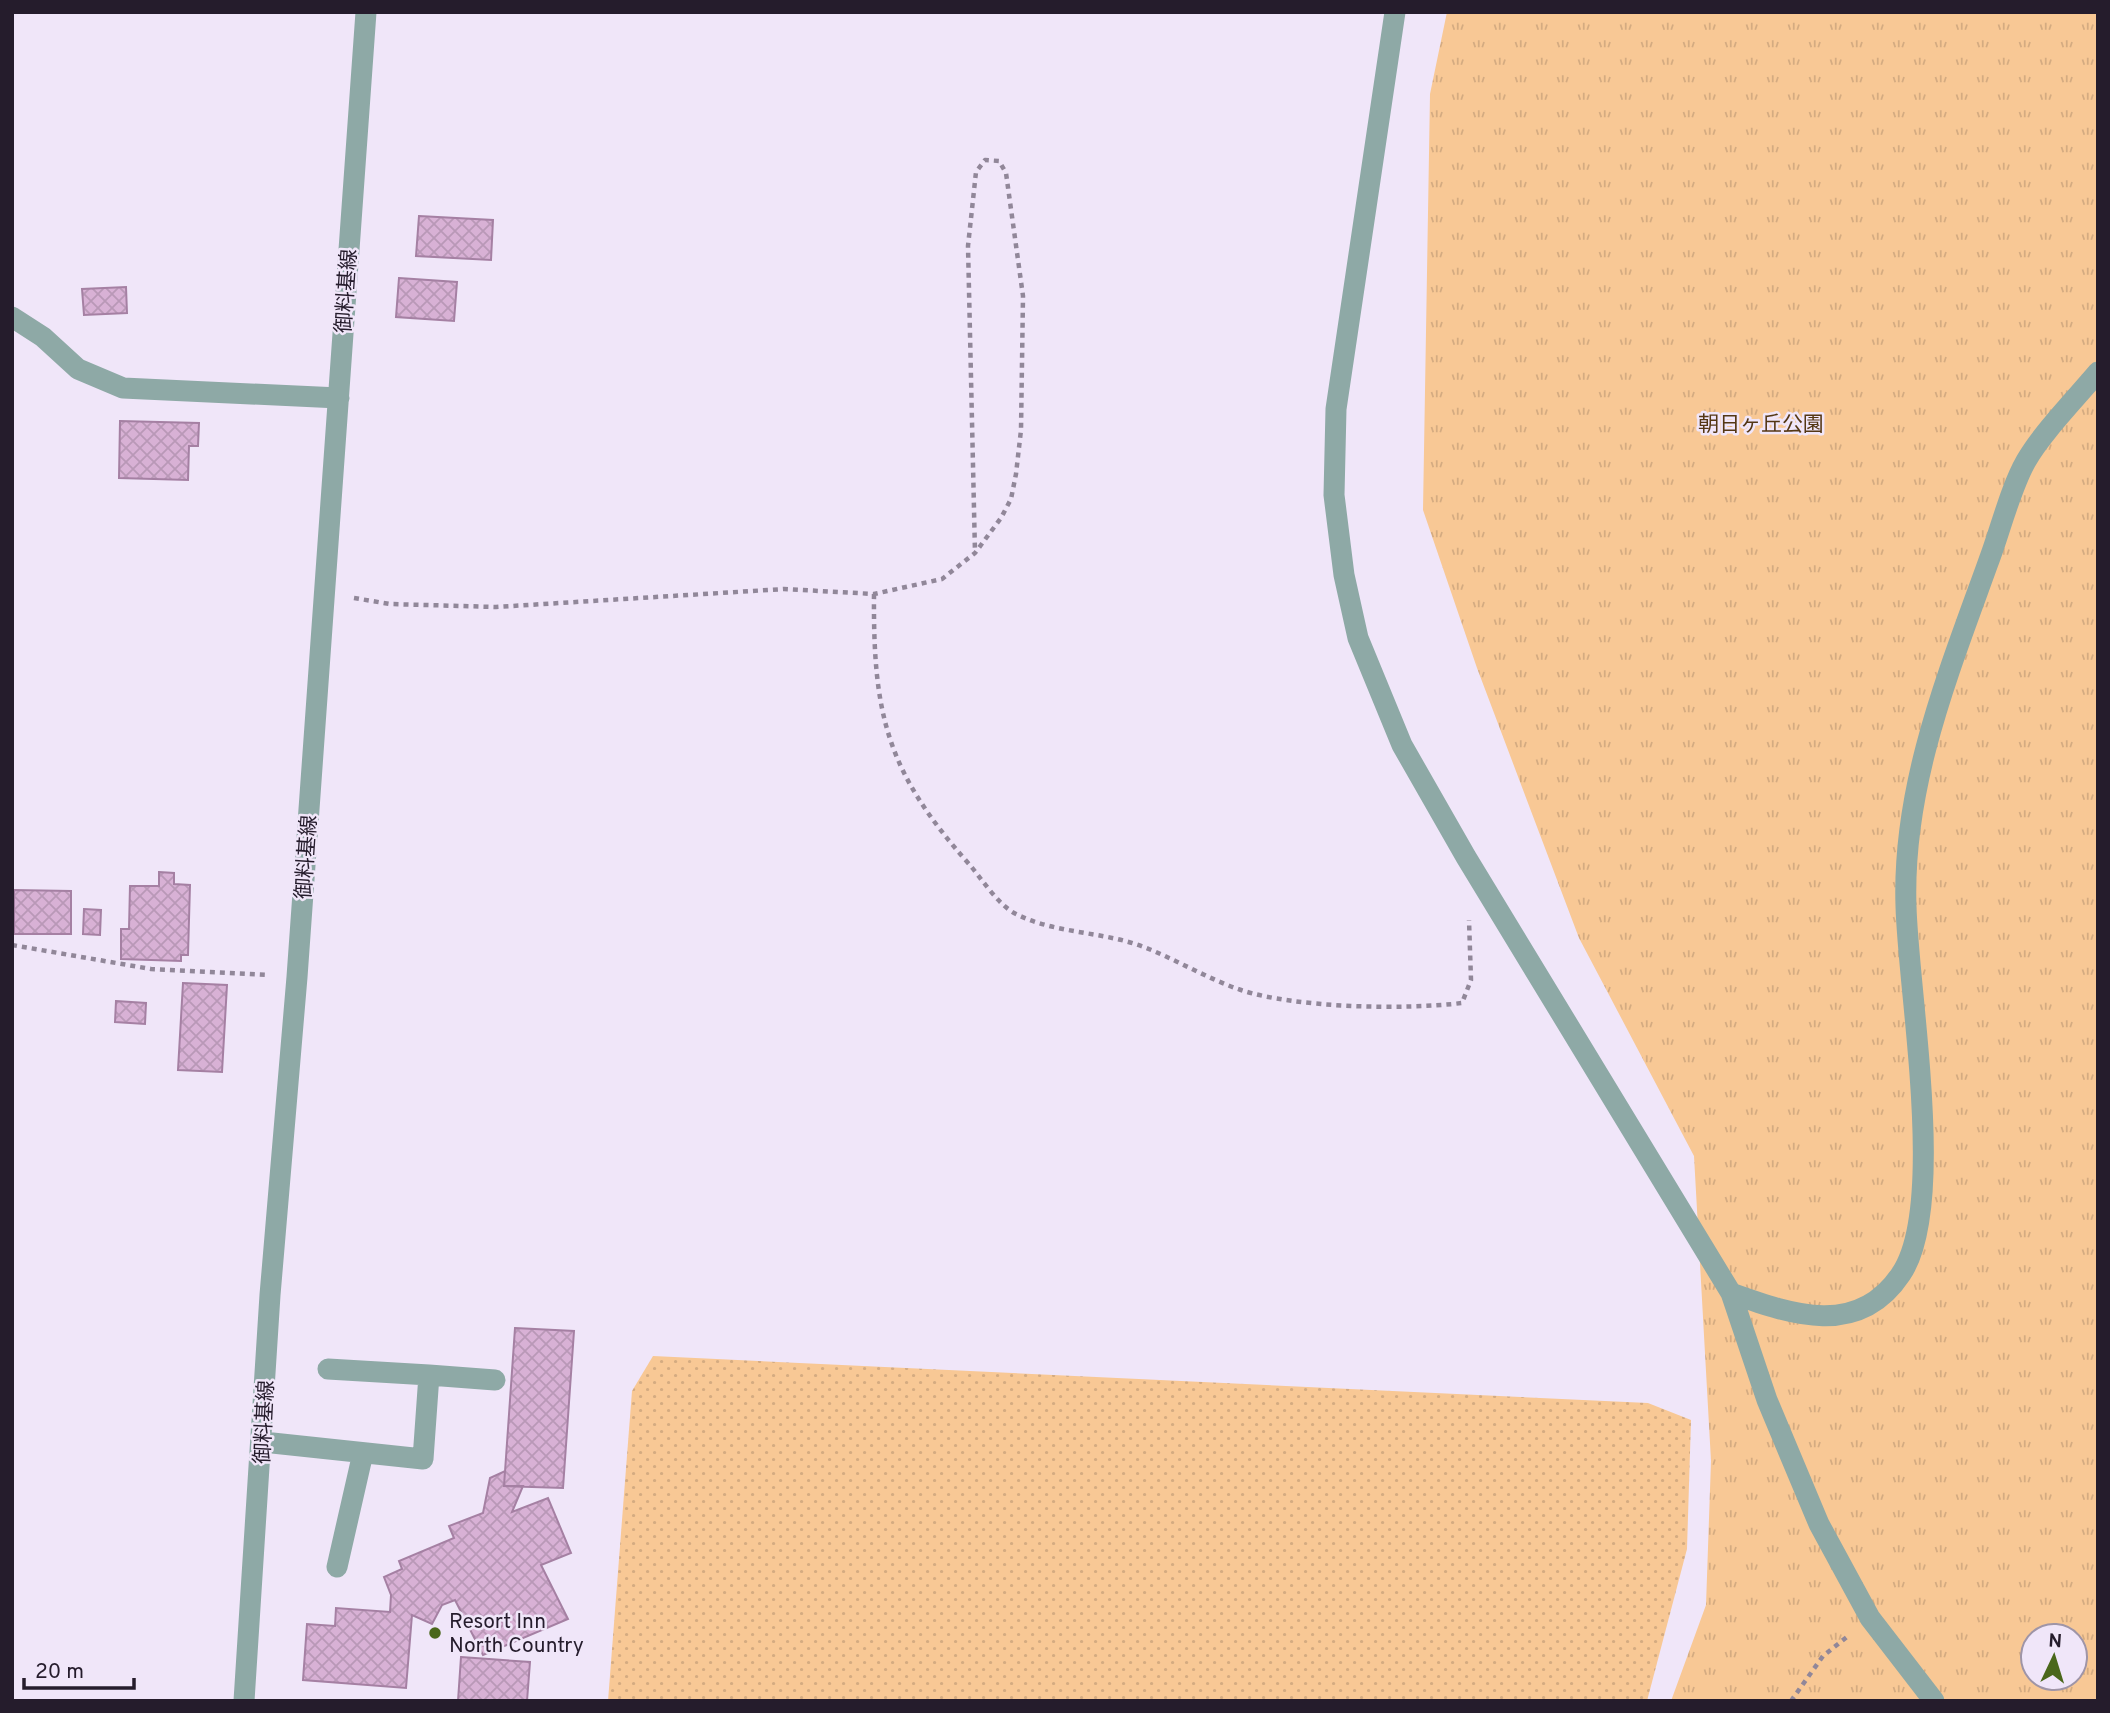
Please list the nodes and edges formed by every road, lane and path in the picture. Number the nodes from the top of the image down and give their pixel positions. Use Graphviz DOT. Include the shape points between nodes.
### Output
graph roads {
  1 [pos="366,12"];
  2 [pos="1395,12"];
  3 [pos="12,317"];
  4 [pos="2098,372"];
  5 [pos="339,398"];
  6 [pos="975,553"];
  7 [pos="325,594"];
  8 [pos="874,594"];
  9 [pos="1468,912"];
  10 [pos="12,945"];
  11 [pos="297,977"];
  12 [pos="1731,1293"];
  13 [pos="328,1369"];
  14 [pos="429,1375"];
  15 [pos="495,1380"];
  16 [pos="263,1442"];
  17 [pos="363,1453"];
  18 [pos="337,1567"];
  19 [pos="1870,1618"];
  20 [pos="244,1701"];
  21 [pos="1791,1701"];
  22 [pos="1934,1701"];
  1 -- 5 [label="street, 御料基線"];
  2 -- 12 [label="street" via="1336,409 1334,495 1358,638 1402,745 1459,846"];
  3 -- 5 [label="street" via="78,369 123,388"];
  4 -- 12 [label="street" via="2026,461 1929,730 1909,823 1905,905 1924,1169 1917,1234 1902,1273 1880,1298 1849,1314 1815,1318"];
  5 -- 7 [label="street, 御料基線"];
  6 -- 6 [label="path" via="1011,499 1021,430 1023,296 1006,173 999,161 985,160 976,172 968,246"];
  6 -- 8 [label="path" via="942,579"];
  7 -- 8 [label="path" via="390,604 496,607 784,589"];
  7 -- 11 [label="street, 御料基線"];
  8 -- 9 [label="path" via="873,658 892,749 930,817 1012,912 1039,925 1139,945 1239,990 1280,1001 1429,1007 1462,1003 1471,980"];
  10 -- 11 [label="path" via="151,969"];
  11 -- 16 [label="street, 御料基線" via="270,1295"];
  12 -- 19 [label="street" via="1767,1400 1819,1524"];
  13 -- 14 [label="street"];
  14 -- 15 [label="street"];
  14 -- 17 [label="street" via="423,1459"];
  16 -- 17 [label="street"];
  16 -- 20 [label="street, 御料基線"];
  17 -- 18 [label="street"];
  19 -- 21 [label="path" via="1823,1656"];
  19 -- 22 [label="street"];
}
